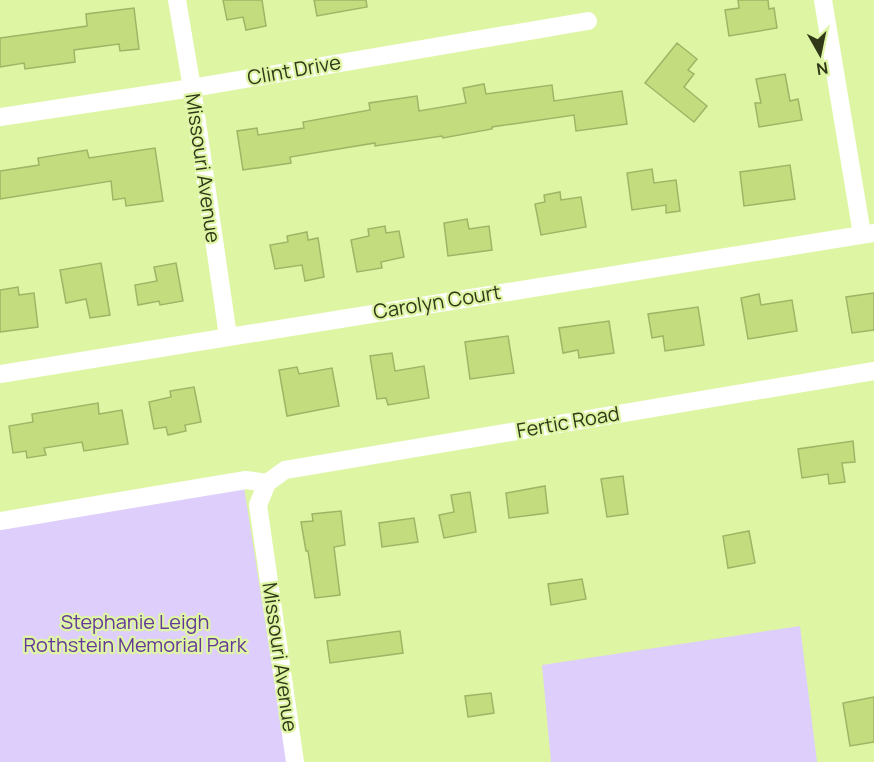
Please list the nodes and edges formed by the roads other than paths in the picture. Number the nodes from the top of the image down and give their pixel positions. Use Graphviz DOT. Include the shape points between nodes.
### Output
graph roads {
  1 [pos="177,0"];
  2 [pos="824,0"];
  3 [pos="588,21"];
  4 [pos="192,88"];
  5 [pos="0,117"];
  6 [pos="868,233"];
  7 [pos="228,336"];
  8 [pos="874,371"];
  9 [pos="0,374"];
  10 [pos="267,483"];
  11 [pos="0,521"];
  12 [pos="295,762"];
  1 -- 4 [label="street, Missouri Avenue"];
  2 -- 6 [label="street"];
  3 -- 4 [label="street, Clint Drive"];
  4 -- 5 [label="street, Clint Drive"];
  4 -- 7 [label="street, Missouri Avenue"];
  6 -- 7 [label="street, Carolyn Court"];
  7 -- 9 [label="street, Carolyn Court"];
  8 -- 10 [label="street, Fertic Road" via="285,470"];
  10 -- 11 [label="street" via="246,480"];
  10 -- 12 [label="street, Missouri Avenue" via="258,505"];
}
